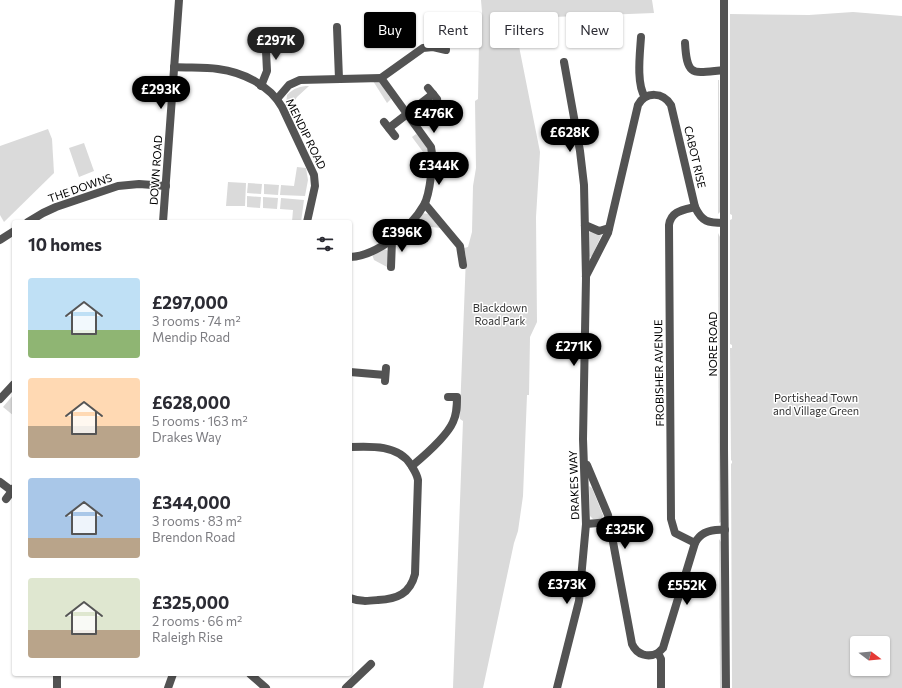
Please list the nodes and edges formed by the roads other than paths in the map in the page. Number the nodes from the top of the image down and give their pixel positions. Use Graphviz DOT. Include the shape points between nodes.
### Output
graph roads {
  1 [pos="180,0"];
  2 [pos="724,0"];
  3 [pos="337,27"];
  4 [pos="265,31"];
  5 [pos="641,38"];
  6 [pos="685,43"];
  7 [pos="446,50"];
  8 [pos="564,62"];
  9 [pos="174,67"];
  10 [pos="724,70"];
  11 [pos="381,78"];
  12 [pos="339,79"];
  13 [pos="261,86"];
  14 [pos="569,90"];
  15 [pos="560,92"];
  16 [pos="432,94"];
  17 [pos="645,97"];
  18 [pos="277,98"];
  19 [pos="407,114"];
  20 [pos="395,136"];
  21 [pos="166,186"];
  22 [pos="425,204"];
  23 [pos="695,207"];
  24 [pos="31,220"];
  25 [pos="162,220"];
  26 [pos="307,220"];
  27 [pos="724,223"];
  28 [pos="585,224"];
  29 [pos="609,228"];
  30 [pos="12,232"];
  31 [pos="0,240"];
  32 [pos="392,240"];
  33 [pos="352,256"];
  34 [pos="464,264"];
  35 [pos="391,266"];
  36 [pos="586,278"];
  37 [pos="352,372"];
  38 [pos="385,374"];
  39 [pos="12,386"];
  40 [pos="448,397"];
  41 [pos="0,399"];
  42 [pos="352,447"];
  43 [pos="584,454"];
  44 [pos="412,466"];
  45 [pos="0,482"];
  46 [pos="12,489"];
  47 [pos="12,491"];
  48 [pos="6,499"];
  49 [pos="610,522"];
  50 [pos="586,524"];
  51 [pos="725,530"];
  52 [pos="695,543"];
  53 [pos="352,599"];
  54 [pos="658,654"];
  55 [pos="371,664"];
  56 [pos="57,676"];
  57 [pos="172,676"];
  58 [pos="252,676"];
  59 [pos="57,688"];
  60 [pos="168,688"];
  61 [pos="266,688"];
  62 [pos="346,688"];
  63 [pos="557,688"];
  64 [pos="661,688"];
  65 [pos="726,688"];
  1 -- 9 [label="street, DOWN ROAD"];
  2 -- 10 [label="street, NORE ROAD"];
  3 -- 12 [label="street"];
  4 -- 13 [label="street" via="267,71"];
  5 -- 17 [label="street" via="637,48"];
  6 -- 10 [label="street" via="690,68 700,72"];
  7 -- 11 [label="street" via="431,46 423,48"];
  8 -- 14 [label="street, DRAKES WAY"];
  9 -- 13 [label="street, MENDIP ROAD" via="222,70 246,77"];
  9 -- 21 [label="street, DOWN ROAD"];
  10 -- 27 [label="street, NORE ROAD"];
  11 -- 12 [label="street"];
  11 -- 19 [label="street"];
  12 -- 18 [label="street" via="296,81 285,88"];
  13 -- 18 [label="street, MENDIP ROAD"];
  14 -- 15 [label="street"];
  14 -- 28 [label="street, DRAKES WAY" via="582,162"];
  16 -- 19 [label="street"];
  17 -- 23 [label="street, CABOT RISE" via="658,95 672,105"];
  17 -- 29 [label="street" via="638,105"];
  18 -- 26 [label="street, MENDIP ROAD" via="314,175"];
  19 -- 20 [label="street" via="386,125"];
  19 -- 22 [label="street" via="432,150"];
  21 -- 24 [label="street, THE DOWNS" via="118,186 56,207"];
  21 -- 25 [label="street, DOWN ROAD"];
  22 -- 32 [label="street"];
  22 -- 34 [label="street" via="460,246"];
  23 -- 27 [label="street" via="704,220"];
  23 -- 52 [label="street, FROBISHER AVENUE" via="676,213 669,225 671,519 676,533"];
  27 -- 51 [label="street, NORE ROAD"];
  28 -- 29 [label="street" via="599,231"];
  28 -- 36 [label="street, DRAKES WAY"];
  29 -- 36 [label="street, DRAKES WAY"];
  30 -- 31 [label="street"];
  32 -- 33 [label="street" via="369,252"];
  32 -- 35 [label="street"];
  36 -- 43 [label="street, DRAKES WAY"];
  37 -- 38 [label="street"];
  39 -- 41 [label="street"];
  40 -- 44 [label="street" via="457,397 453,423"];
  42 -- 44 [label="street" via="369,446 393,450 404,455"];
  43 -- 49 [label="street"];
  43 -- 50 [label="street, DRAKES WAY"];
  44 -- 53 [label="street" via="418,480 415,574 411,584 402,594 391,599 360,602"];
  45 -- 46 [label="street"];
  47 -- 48 [label="street"];
  49 -- 50 [label="street"];
  49 -- 54 [label="street" via="632,642 641,654"];
  50 -- 63 [label="street, DRAKES WAY" via="579,601"];
  51 -- 52 [label="street" via="704,533"];
  51 -- 65 [label="street, NORE ROAD"];
  52 -- 54 [label="street" via="663,648"];
  54 -- 64 [label="street" via="661,659"];
  55 -- 62 [label="street"];
  56 -- 59 [label="street"];
  57 -- 60 [label="street"];
  58 -- 61 [label="street"];
}
